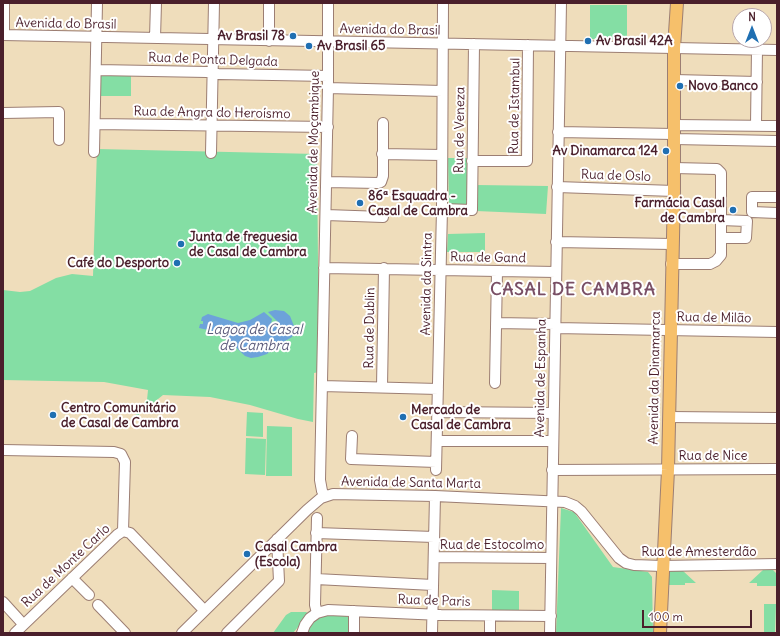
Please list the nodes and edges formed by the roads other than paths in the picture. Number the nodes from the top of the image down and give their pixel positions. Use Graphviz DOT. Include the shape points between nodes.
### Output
graph roads {
  1 [pos="4,3"];
  2 [pos="97,3"];
  3 [pos="156,3"];
  4 [pos="214,3"];
  5 [pos="270,3"];
  6 [pos="328,3"];
  7 [pos="444,3"];
  8 [pos="561,3"];
  9 [pos="677,3"];
  10 [pos="3,35"];
  11 [pos="97,37"];
  12 [pos="155,38"];
  13 [pos="213,40"];
  14 [pos="269,40"];
  15 [pos="328,42"];
  16 [pos="443,44"];
  17 [pos="474,44"];
  18 [pos="528,45"];
  19 [pos="560,46"];
  20 [pos="674,48"];
  21 [pos="757,49"];
  22 [pos="777,50"];
  23 [pos="97,70"];
  24 [pos="213,73"];
  25 [pos="328,76"];
  26 [pos="674,80"];
  27 [pos="757,82"];
  28 [pos="328,88"];
  29 [pos="442,91"];
  30 [pos="3,113"];
  31 [pos="383,123"];
  32 [pos="95,124"];
  33 [pos="756,125"];
  34 [pos="212,126"];
  35 [pos="777,126"];
  36 [pos="328,127"];
  37 [pos="558,132"];
  38 [pos="674,132"];
  39 [pos="59,140"];
  40 [pos="777,141"];
  41 [pos="94,152"];
  42 [pos="211,153"];
  43 [pos="382,154"];
  44 [pos="442,155"];
  45 [pos="472,161"];
  46 [pos="674,168"];
  47 [pos="327,182"];
  48 [pos="557,187"];
  49 [pos="674,191"];
  50 [pos="777,197"];
  51 [pos="442,209"];
  52 [pos="777,213"];
  53 [pos="326,215"];
  54 [pos="750,216"];
  55 [pos="383,217"];
  56 [pos="721,229"];
  57 [pos="556,242"];
  58 [pos="672,244"];
  59 [pos="671,264"];
  60 [pos="324,268"];
  61 [pos="384,268"];
  62 [pos="440,270"];
  63 [pos="497,271"];
  64 [pos="556,272"];
  65 [pos="496,323"];
  66 [pos="555,326"];
  67 [pos="670,330"];
  68 [pos="777,332"];
  69 [pos="495,383"];
  70 [pos="322,386"];
  71 [pos="382,387"];
  72 [pos="438,389"];
  73 [pos="438,412"];
  74 [pos="553,413"];
  75 [pos="669,417"];
  76 [pos="777,418"];
  77 [pos="352,436"];
  78 [pos="437,441"];
  79 [pos="553,441"];
  80 [pos="3,450"];
  81 [pos="777,469"];
  82 [pos="552,470"];
  83 [pos="668,470"];
  84 [pos="325,496"];
  85 [pos="435,496"];
  86 [pos="552,500"];
  87 [pos="317,518"];
  88 [pos="123,531"];
  89 [pos="316,534"];
  90 [pos="434,537"];
  91 [pos="277,539"];
  92 [pos="434,557"];
  93 [pos="551,558"];
  94 [pos="777,564"];
  95 [pos="662,566"];
  96 [pos="72,578"];
  97 [pos="316,579"];
  98 [pos="433,585"];
  99 [pos="89,595"];
  100 [pos="3,602"];
  101 [pos="98,605"];
  102 [pos="204,610"];
  103 [pos="354,611"];
  104 [pos="317,613"];
  105 [pos="432,615"];
  106 [pos="490,616"];
  107 [pos="551,616"];
  108 [pos="20,630"];
  109 [pos="125,633"];
  110 [pos="182,633"];
  111 [pos="227,633"];
  112 [pos="302,633"];
  113 [pos="354,633"];
  114 [pos="432,633"];
  115 [pos="490,633"];
  116 [pos="550,633"];
  117 [pos="660,633"];
  1 -- 10 [label="street"];
  2 -- 11 [label="street"];
  3 -- 12 [label="street"];
  4 -- 13 [label="street"];
  5 -- 14 [label="street"];
  6 -- 15 [label="street, Avenida de Moçambique"];
  7 -- 16 [label="street, Avenida da Sintra"];
  8 -- 19 [label="street, Avenida de Espanha"];
  9 -- 20 [label="main road, Avenida da Dinamarca"];
  10 -- 11 [label="street, Avenida do Brasil"];
  11 -- 12 [label="street, Avenida do Brasil"];
  11 -- 23 [label="street"];
  12 -- 13 [label="street, Avenida do Brasil"];
  13 -- 14 [label="street, Avenida do Brasil"];
  13 -- 24 [label="street"];
  14 -- 15 [label="street, Avenida do Brasil"];
  15 -- 16 [label="street, Avenida do Brasil"];
  15 -- 25 [label="street, Avenida de Moçambique"];
  16 -- 17 [label="street, Avenida do Brasil"];
  16 -- 29 [label="street, Avenida da Sintra"];
  17 -- 18 [label="street, Avenida do Brasil"];
  17 -- 45 [label="street, Rua de Veneza"];
  18 -- 19 [label="street, Avenida do Brasil"];
  18 -- 45 [label="street, Rua de Istambul" via="527,161"];
  19 -- 20 [label="street, Avenida do Brasil"];
  19 -- 37 [label="street, Avenida de Espanha"];
  20 -- 21 [label="street, Avenida do Brasil"];
  20 -- 26 [label="main road, Avenida da Dinamarca"];
  21 -- 22 [label="street, Avenida do Brasil"];
  21 -- 27 [label="street"];
  23 -- 24 [label="street, Rua de Ponta Delgada"];
  23 -- 32 [label="street"];
  24 -- 25 [label="street, Rua de Ponta Delgada"];
  24 -- 34 [label="street"];
  25 -- 28 [label="street, Avenida de Moçambique"];
  26 -- 27 [label="street"];
  26 -- 38 [label="main road, Avenida da Dinamarca"];
  27 -- 33 [label="street"];
  28 -- 29 [label="street"];
  28 -- 36 [label="street, Avenida de Moçambique"];
  29 -- 44 [label="street, Avenida da Sintra"];
  30 -- 39 [label="street" via="59,112"];
  31 -- 43 [label="street"];
  32 -- 34 [label="street, Rua de Angra do Heroísmo"];
  32 -- 41 [label="street"];
  33 -- 35 [label="street"];
  33 -- 38 [label="street"];
  34 -- 36 [label="street, Rua de Angra do Heroísmo"];
  34 -- 42 [label="street"];
  36 -- 47 [label="street, Avenida de Moçambique"];
  37 -- 38 [label="street"];
  37 -- 48 [label="street, Avenida de Espanha"];
  38 -- 40 [label="street"];
  38 -- 46 [label="main road, Avenida da Dinamarca"];
  43 -- 44 [label="street"];
  43 -- 47 [label="street" via="381,182"];
  44 -- 51 [label="street, Avenida da Sintra"];
  45 -- 51 [label="street, Rua de Veneza" via="472,210"];
  46 -- 49 [label="main road, Avenida da Dinamarca"];
  46 -- 56 [label="street" via="717,169 721,173"];
  47 -- 53 [label="street, Avenida de Moçambique"];
  48 -- 49 [label="street, Rua de Oslo"];
  48 -- 57 [label="street, Avenida de Espanha"];
  49 -- 58 [label="main road, Avenida da Dinamarca"];
  50 -- 54 [label="street" via="752,197"];
  51 -- 62 [label="street, Avenida da Sintra"];
  52 -- 54 [label="street"];
  53 -- 55 [label="street"];
  53 -- 60 [label="street, Avenida de Moçambique"];
  54 -- 56 [label="street"];
  54 -- 56 [label="street" via="746,238"];
  56 -- 59 [label="street" via="721,255 716,261 710,264"];
  57 -- 58 [label="street"];
  57 -- 64 [label="street, Avenida de Espanha"];
  58 -- 59 [label="main road, Avenida da Dinamarca"];
  59 -- 67 [label="main road, Avenida da Dinamarca"];
  60 -- 61 [label="street, Rua de Gand"];
  60 -- 70 [label="street, Avenida de Moçambique"];
  61 -- 62 [label="street, Rua de Gand"];
  61 -- 71 [label="street, Rua de Dublin"];
  62 -- 63 [label="street, Rua de Gand"];
  62 -- 72 [label="street, Avenida da Sintra"];
  63 -- 64 [label="street, Rua de Gand"];
  63 -- 65 [label="street"];
  64 -- 66 [label="street, Avenida de Espanha"];
  65 -- 66 [label="street, Rua de Milão"];
  65 -- 69 [label="street"];
  66 -- 67 [label="street, Rua de Milão"];
  66 -- 74 [label="street, Avenida de Espanha"];
  67 -- 68 [label="street, Rua de Milão"];
  67 -- 75 [label="main road, Avenida da Dinamarca"];
  70 -- 71 [label="street"];
  70 -- 84 [label="street, Avenida de Moçambique" via="320,480"];
  71 -- 72 [label="street"];
  72 -- 73 [label="street, Avenida da Sintra"];
  73 -- 74 [label="street"];
  73 -- 78 [label="street, Avenida da Sintra"];
  74 -- 79 [label="street, Avenida de Espanha"];
  75 -- 76 [label="street"];
  75 -- 83 [label="main road, Avenida da Dinamarca"];
  77 -- 78 [label="street, Avenida da Sintra" via="351,459 436,466"];
  78 -- 79 [label="street"];
  79 -- 82 [label="street, Avenida de Espanha"];
  80 -- 88 [label="street" via="121,454 125,462"];
  81 -- 83 [label="street, Rua de Nice"];
  82 -- 83 [label="street, Rua de Nice"];
  82 -- 86 [label="street, Avenida de Espanha"];
  83 -- 95 [label="main road, Avenida da Dinamarca"];
  84 -- 85 [label="street, Avenida de Santa Marta"];
  84 -- 91 [label="street, Avenida de Santa Marta" via="317,500"];
  85 -- 86 [label="street, Avenida de Santa Marta"];
  85 -- 90 [label="street"];
  86 -- 93 [label="street, Avenida de Espanha"];
  86 -- 95 [label="street, Rua de Amesterdão" via="565,502 581,511 619,558 626,563"];
  87 -- 89 [label="street"];
  88 -- 96 [label="street, Rua de Monte Carlo"];
  88 -- 102 [label="street, Rua de Monte Carlo" via="130,534"];
  89 -- 90 [label="street"];
  89 -- 97 [label="street"];
  90 -- 92 [label="street"];
  91 -- 102 [label="street, Avenida de Santa Marta"];
  91 -- 111 [label="street" via="279,581"];
  92 -- 93 [label="street, Rua de Estocolmo"];
  92 -- 98 [label="street"];
  93 -- 107 [label="street, Avenida de Espanha"];
  94 -- 95 [label="street, Rua de Amesterdão"];
  95 -- 117 [label="main road, Avenida da Dinamarca"];
  96 -- 99 [label="street"];
  96 -- 108 [label="street, Rua de Monte Carlo"];
  97 -- 98 [label="street"];
  97 -- 104 [label="street"];
  98 -- 105 [label="street"];
  100 -- 108 [label="street"];
  101 -- 109 [label="street"];
  102 -- 110 [label="street, Avenida de Santa Marta"];
  103 -- 104 [label="street, Rua de Paris" via="328,610"];
  103 -- 105 [label="street, Rua de Paris"];
  103 -- 113 [label="street"];
  104 -- 112 [label="street" via="306,622"];
  105 -- 106 [label="street, Rua de Paris"];
  105 -- 114 [label="street"];
  106 -- 107 [label="street, Rua de Paris"];
  106 -- 115 [label="street"];
  107 -- 116 [label="street, Avenida de Espanha"];
}
